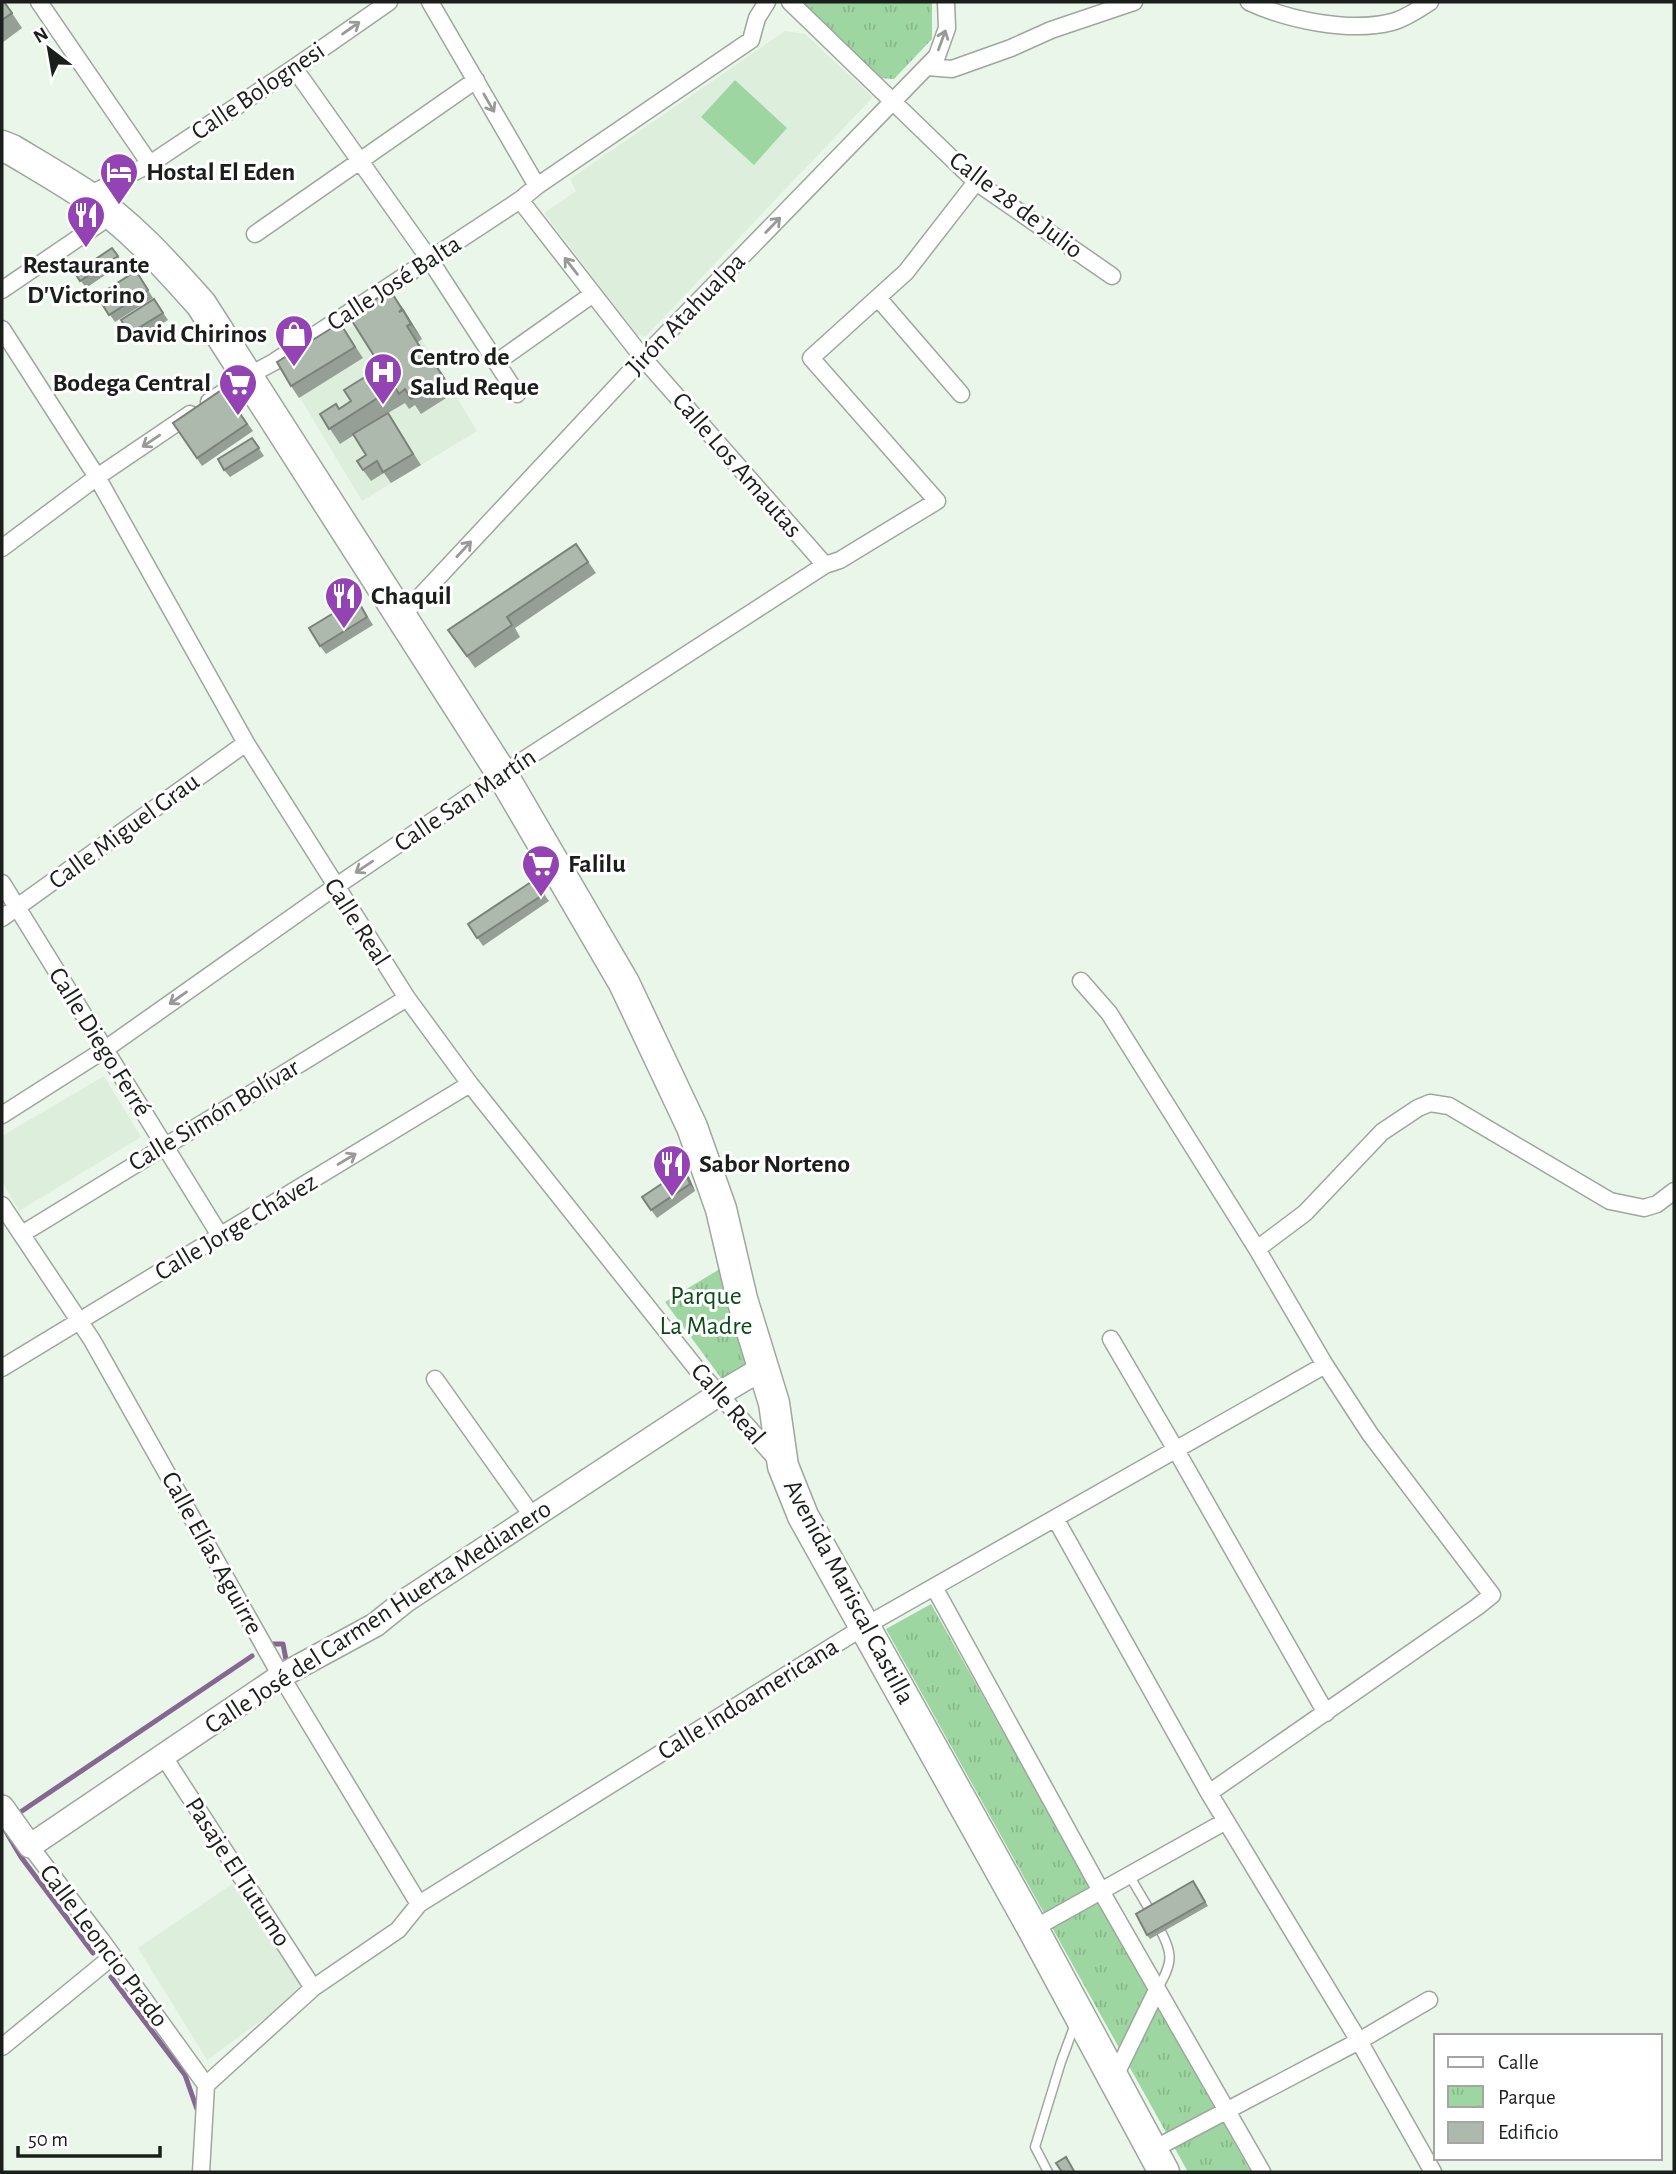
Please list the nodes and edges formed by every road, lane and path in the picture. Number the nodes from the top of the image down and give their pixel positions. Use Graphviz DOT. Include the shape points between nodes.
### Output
graph roads {
  1 [pos="39,2"];
  2 [pos="389,2"];
  3 [pos="430,2"];
  4 [pos="767,2"];
  5 [pos="790,2"];
  6 [pos="946,2"];
  7 [pos="1134,2"];
  8 [pos="1249,2"];
  9 [pos="1430,2"];
  10 [pos="926,67"];
  11 [pos="294,68"];
  12 [pos="476,80"];
  13 [pos="893,102"];
  14 [pos="2,146"];
  15 [pos="359,159"];
  16 [pos="150,164"];
  17 [pos="975,182"];
  18 [pos="537,186"];
  19 [pos="87,196"];
  20 [pos="520,200"];
  21 [pos="112,215"];
  22 [pos="255,234"];
  23 [pos="427,255"];
  24 [pos="1112,276"];
  25 [pos="2,290"];
  26 [pos="593,294"];
  27 [pos="878,298"];
  28 [pos="2,329"];
  29 [pos="643,358"];
  30 [pos="497,362"];
  31 [pos="248,376"];
  32 [pos="517,394"];
  33 [pos="961,394"];
  34 [pos="97,477"];
  35 [pos="2,548"];
  36 [pos="825,565"];
  37 [pos="401,617"];
  38 [pos="246,743"];
  39 [pos="502,774"];
  40 [pos="2,883"];
  41 [pos="335,887"];
  42 [pos="17,908"];
  43 [pos="2,918"];
  44 [pos="1081,981"];
  45 [pos="407,998"];
  46 [pos="104,1050"];
  47 [pos="470,1084"];
  48 [pos="2,1115"];
  49 [pos="164,1146"];
  50 [pos="1674,1191"];
  51 [pos="2,1205"];
  52 [pos="22,1234"];
  53 [pos="221,1237"];
  54 [pos="1257,1249"];
  55 [pos="80,1323"];
  56 [pos="1111,1339"];
  57 [pos="1325,1366"];
  58 [pos="2,1368"];
  59 [pos="763,1368"];
  60 [pos="435,1379"];
  61 [pos="719,1394"];
  62 [pos="1176,1450"];
  63 [pos="783,1466"];
  64 [pos="533,1517"];
  65 [pos="1055,1518"];
  66 [pos="934,1587"];
  67 [pos="865,1626"];
  68 [pos="281,1676"];
  69 [pos="1326,1713"];
  70 [pos="164,1757"];
  71 [pos="1209,1793"];
  72 [pos="7,1815"];
  73 [pos="1226,1821"];
  74 [pos="30,1846"];
  75 [pos="1129,1875"];
  76 [pos="1101,1891"];
  77 [pos="419,1904"];
  78 [pos="1033,1929"];
  79 [pos="113,1956"];
  80 [pos="313,1988"];
  81 [pos="1157,1990"];
  82 [pos="1429,2000"];
  83 [pos="1079,2015"];
  84 [pos="1359,2041"];
  85 [pos="2,2047"];
  86 [pos="1114,2078"];
  87 [pos="206,2085"];
  88 [pos="1227,2111"];
  89 [pos="1158,2161"];
  90 [pos="201,2172"];
  91 [pos="1048,2172"];
  92 [pos="1262,2172"];
  93 [pos="1433,2172"];
  1 -- 16 [label="street"];
  11 -- 2 [label="street, Calle Bolognesi, one-way"];
  3 -- 12 [label="street"];
  4 -- 18 [label="street, Calle José Balta" via="751,40"];
  5 -- 13 [label="street, Calle 28 de Julio"];
  10 -- 6 [label="street, Jirón Atahualpa, one-way" via="937,56 947,28"];
  7 -- 10 [label="street" via="952,69"];
  8 -- 9 [label="street" via="1309,22 1373,25 1394,22"];
  10 -- 13 [label="street, Jirón Atahualpa"];
  11 -- 15 [label="street"];
  11 -- 16 [label="street, Calle Bolognesi"];
  12 -- 15 [label="street"];
  12 -- 18 [label="street, one-way"];
  13 -- 17 [label="street, Calle 28 de Julio"];
  29 -- 13 [label="street, Jirón Atahualpa, one-way"];
  14 -- 19 [label="highway, Avenida Mariscal Castilla"];
  15 -- 22 [label="street"];
  15 -- 23 [label="street"];
  16 -- 19 [label="street, Calle Bolognesi"];
  17 -- 24 [label="street, Calle 28 de Julio"];
  17 -- 27 [label="street" via="906,272"];
  18 -- 20 [label="street, Calle José Balta"];
  19 -- 21 [label="highway, Avenida Mariscal Castilla"];
  20 -- 23 [label="street, Calle José Balta"];
  26 -- 20 [label="street, Calle Los Amautas, one-way"];
  21 -- 25 [label="street"];
  21 -- 31 [label="highway, Avenida Mariscal Castilla" via="159,257 201,304"];
  23 -- 30 [label="street"];
  23 -- 31 [label="street, Calle José Balta"];
  26 -- 29 [label="street, Calle Los Amautas"];
  26 -- 30 [label="street"];
  27 -- 33 [label="street"];
  27 -- 36 [label="street, Calle San Martín" via="811,358 937,501"];
  28 -- 34 [label="street, Calle Real"];
  29 -- 36 [label="street, Calle Los Amautas"];
  37 -- 29 [label="street, Jirón Atahualpa, one-way"];
  30 -- 32 [label="street"];
  31 -- 34 [label="street, Calle José Balta, one-way"];
  31 -- 37 [label="highway, Avenida Mariscal Castilla"];
  34 -- 35 [label="street, Calle José Balta"];
  34 -- 38 [label="street, Calle Real"];
  36 -- 39 [label="street, Calle San Martín"];
  37 -- 39 [label="highway, Avenida Mariscal Castilla"];
  38 -- 41 [label="street, Calle Real"];
  38 -- 42 [label="street, Calle Miguel Grau"];
  39 -- 41 [label="street, Calle San Martín, one-way"];
  39 -- 59 [label="highway, Avenida Mariscal Castilla" via="624,983 692,1127 721,1209 741,1299"];
  40 -- 42 [label="street, Calle Diego Ferré"];
  41 -- 45 [label="street, Calle Real"];
  41 -- 46 [label="street, Calle San Martín, one-way"];
  42 -- 43 [label="street, Calle Miguel Grau"];
  42 -- 46 [label="street, Calle Diego Ferré"];
  44 -- 54 [label="street" via="1109,1013"];
  45 -- 47 [label="street, Calle Real"];
  45 -- 49 [label="street, Calle Simón Bolívar"];
  46 -- 48 [label="street, Calle San Martín"];
  46 -- 49 [label="street, Calle Diego Ferré"];
  53 -- 47 [label="street, Calle Jorge Chávez, one-way"];
  47 -- 61 [label="street, Calle Real"];
  49 -- 52 [label="street, Calle Simón Bolívar"];
  49 -- 53 [label="street, Calle Diego Ferré"];
  50 -- 54 [label="street" via="1644,1208 1611,1201 1449,1106 1430,1103 1382,1132 1305,1213"];
  51 -- 52 [label="street, Calle Elías Aguirre"];
  52 -- 55 [label="street, Calle Elías Aguirre"];
  53 -- 55 [label="street, Calle Jorge Chávez"];
  54 -- 57 [label="street"];
  55 -- 58 [label="street, Calle Jorge Chávez"];
  55 -- 68 [label="street, Calle Elías Aguirre"];
  56 -- 62 [label="street"];
  57 -- 62 [label="street, Calle Indoamericana"];
  57 -- 69 [label="street" via="1401,1477 1492,1595"];
  59 -- 61 [label="street, Calle José del Carmen Huerta Medianero"];
  59 -- 63 [label="highway, Avenida Mariscal Castilla" via="774,1403"];
  60 -- 64 [label="street"];
  61 -- 63 [label="street, Calle Real"];
  61 -- 64 [label="street, Calle José del Carmen Huerta Medianero"];
  62 -- 65 [label="street, Calle Indoamericana"];
  62 -- 69 [label="street"];
  63 -- 67 [label="highway, Avenida Mariscal Castilla" via="803,1516"];
  64 -- 68 [label="street, Calle José del Carmen Huerta Medianero" via="375,1625"];
  65 -- 66 [label="street, Calle Indoamericana"];
  65 -- 71 [label="street"];
  66 -- 67 [label="street, Calle Indoamericana"];
  66 -- 76 [label="street"];
  67 -- 77 [label="street, Calle Indoamericana"];
  67 -- 78 [label="highway, Avenida Mariscal Castilla"];
  68 -- 70 [label="street, Calle José del Carmen Huerta Medianero"];
  68 -- 77 [label="street, Calle Elías Aguirre"];
  69 -- 71 [label="street"];
  70 -- 74 [label="street, Calle José del Carmen Huerta Medianero"];
  70 -- 80 [label="street, Pasaje El Tutumo"];
  71 -- 73 [label="street"];
  72 -- 74 [label="street, Calle Leoncio Prado"];
  73 -- 75 [label="street"];
  73 -- 84 [label="street"];
  74 -- 79 [label="street, Calle Leoncio Prado"];
  75 -- 76 [label="street"];
  75 -- 81 [label="lane" via="1171,1952 1170,1967"];
  76 -- 78 [label="street"];
  76 -- 81 [label="street"];
  77 -- 80 [label="street, Calle Indoamericana" via="398,1930"];
  78 -- 83 [label="highway, Avenida Mariscal Castilla"];
  79 -- 85 [label="street"];
  79 -- 87 [label="street, Calle Leoncio Prado"];
  80 -- 87 [label="street, Calle Indoamericana"];
  81 -- 86 [label="street"];
  81 -- 88 [label="street"];
  82 -- 84 [label="street"];
  83 -- 86 [label="highway, Avenida Mariscal Castilla"];
  83 -- 91 [label="lane" via="1035,2147"];
  84 -- 88 [label="street"];
  84 -- 93 [label="street"];
  86 -- 89 [label="highway, Avenida Mariscal Castilla"];
  87 -- 90 [label="street"];
  88 -- 89 [label="street"];
  88 -- 92 [label="street"];
}
